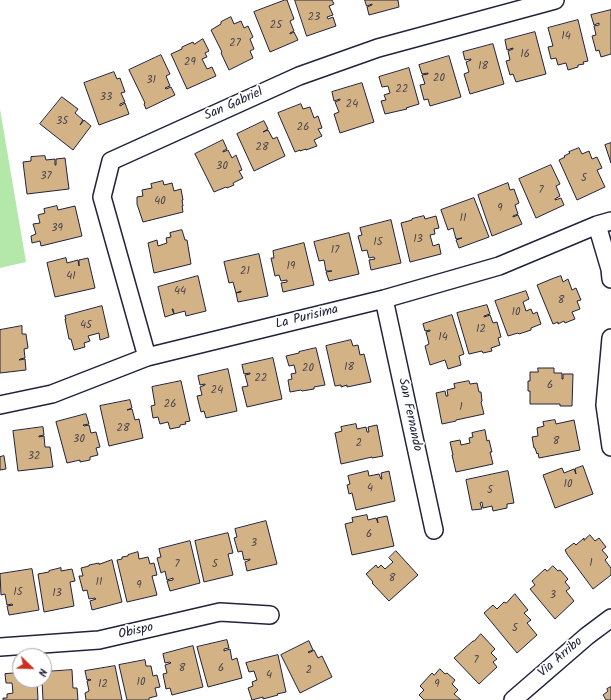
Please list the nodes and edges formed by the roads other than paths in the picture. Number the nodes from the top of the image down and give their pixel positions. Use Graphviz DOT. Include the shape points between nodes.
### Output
graph roads {
  1 [pos="555,0"];
  2 [pos="604,223"];
  3 [pos="611,279"];
  4 [pos="384,299"];
  5 [pos="611,338"];
  6 [pos="147,357"];
  7 [pos="0,405"];
  8 [pos="611,447"];
  9 [pos="434,530"];
  10 [pos="270,616"];
  11 [pos="611,618"];
  12 [pos="0,647"];
  13 [pos="513,700"];
  1 -- 6 [label="street, San Gabriel" via="378,48 298,76 111,161 102,197"];
  2 -- 3 [label="street"];
  2 -- 4 [label="street, La Purisima" via="499,266"];
  4 -- 6 [label="street, La Purisima"];
  4 -- 9 [label="street, San Fernando"];
  5 -- 8 [label="street" via="605,405"];
  6 -- 7 [label="street, La Purisima" via="52,394"];
  10 -- 12 [label="street, Obispo" via="220,612 99,640"];
  11 -- 13 [label="street, Via Arribo"];
}
